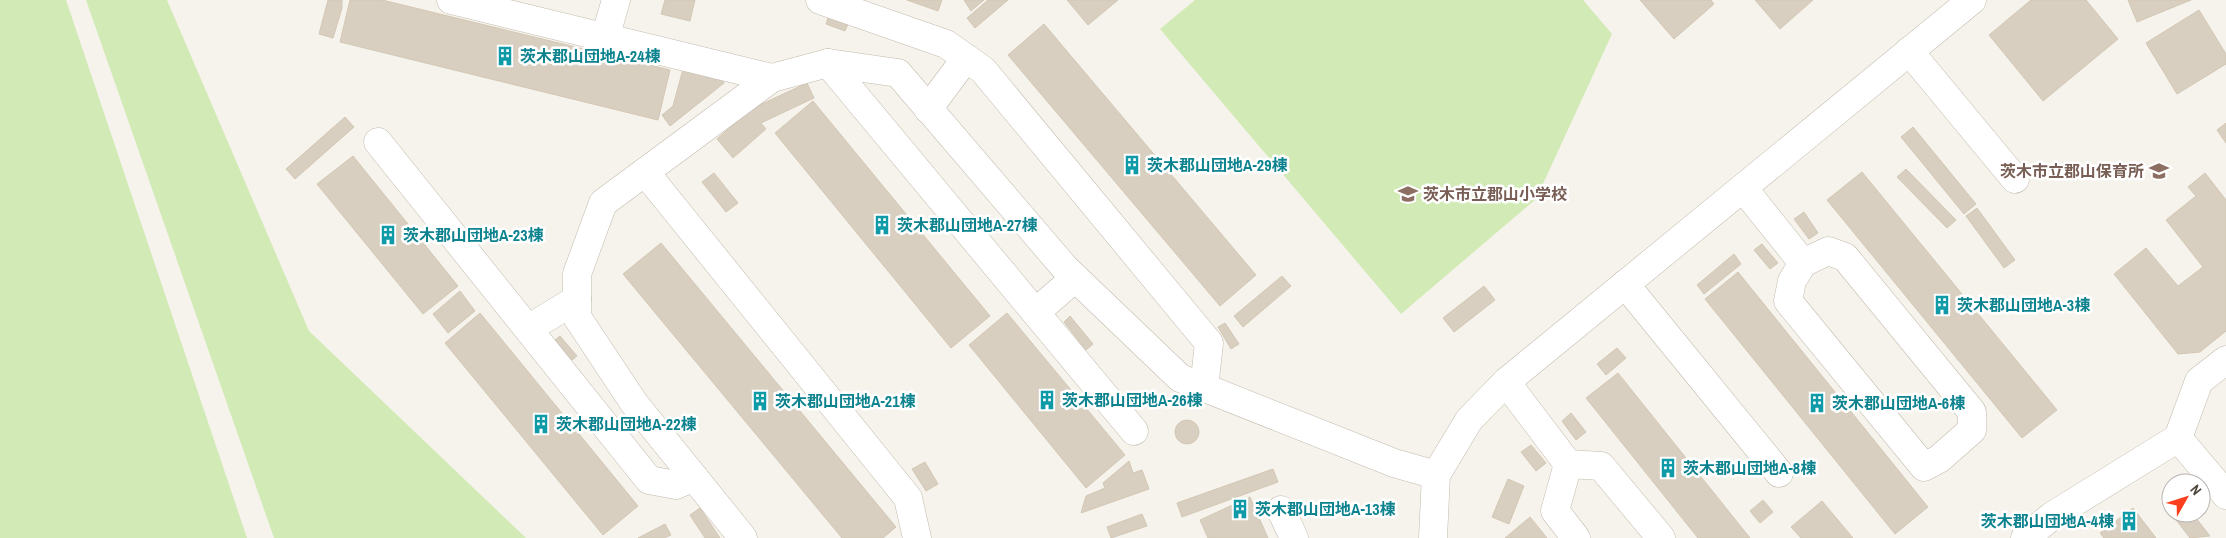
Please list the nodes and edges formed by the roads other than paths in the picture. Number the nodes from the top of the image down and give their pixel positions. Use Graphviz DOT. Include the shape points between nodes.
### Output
graph roads {
  1 [pos="451,0"];
  2 [pos="616,0"];
  3 [pos="820,0"];
  4 [pos="1972,0"];
  5 [pos="605,38"];
  6 [pos="1910,51"];
  7 [pos="966,58"];
  8 [pos="828,63"];
  9 [pos="772,78"];
  10 [pos="928,109"];
  11 [pos="378,142"];
  12 [pos="645,172"];
  13 [pos="2015,179"];
  14 [pos="1743,188"];
  15 [pos="1803,263"];
  16 [pos="1075,278"];
  17 [pos="1626,284"];
  18 [pos="577,299"];
  19 [pos="1036,312"];
  20 [pos="528,329"];
  21 [pos="2226,360"];
  22 [pos="1506,382"];
  23 [pos="1204,388"];
  24 [pos="1134,431"];
  25 [pos="2178,438"];
  26 [pos="1568,464"];
  27 [pos="1779,473"];
  28 [pos="1436,475"];
  29 [pos="694,477"];
  30 [pos="2226,495"];
  31 [pos="1281,510"];
  32 [pos="2041,533"];
  33 [pos="743,538"];
  34 [pos="917,538"];
  35 [pos="1294,538"];
  36 [pos="1433,538"];
  37 [pos="1576,538"];
  38 [pos="1661,538"];
  1 -- 5 [label="street"];
  2 -- 5 [label="street"];
  3 -- 7 [label="street" via="946,44"];
  4 -- 6 [label="street"];
  5 -- 9 [label="street"];
  6 -- 13 [label="street"];
  6 -- 14 [label="street"];
  7 -- 10 [label="street"];
  7 -- 23 [label="street" via="983,70 1209,343"];
  8 -- 9 [label="street"];
  8 -- 10 [label="street" via="898,73"];
  8 -- 19 [label="street"];
  9 -- 12 [label="street"];
  10 -- 16 [label="street"];
  11 -- 20 [label="street"];
  12 -- 18 [label="street" via="603,203 577,274"];
  12 -- 34 [label="street" via="908,498"];
  14 -- 15 [label="street"];
  14 -- 17 [label="street"];
  15 -- 15 [label="street" via="1828,251 1845,257 1972,412 1972,430 1939,459 1924,467 1788,301 1792,281"];
  16 -- 19 [label="street"];
  16 -- 23 [label="street" via="1180,378"];
  17 -- 22 [label="street"];
  17 -- 27 [label="street"];
  18 -- 20 [label="street"];
  18 -- 29 [label="street" via="577,317 634,403"];
  19 -- 24 [label="street"];
  20 -- 29 [label="street" via="649,480 676,485"];
  21 -- 25 [label="street" via="2199,380"];
  22 -- 26 [label="street"];
  22 -- 28 [label="street" via="1469,420"];
  23 -- 28 [label="street" via="1394,464"];
  25 -- 30 [label="street"];
  25 -- 32 [label="street"];
  26 -- 37 [label="street" via="1555,511"];
  26 -- 38 [label="street" via="1601,466"];
  28 -- 36 [label="street"];
  29 -- 33 [label="street"];
  31 -- 35 [label="street"];
}
